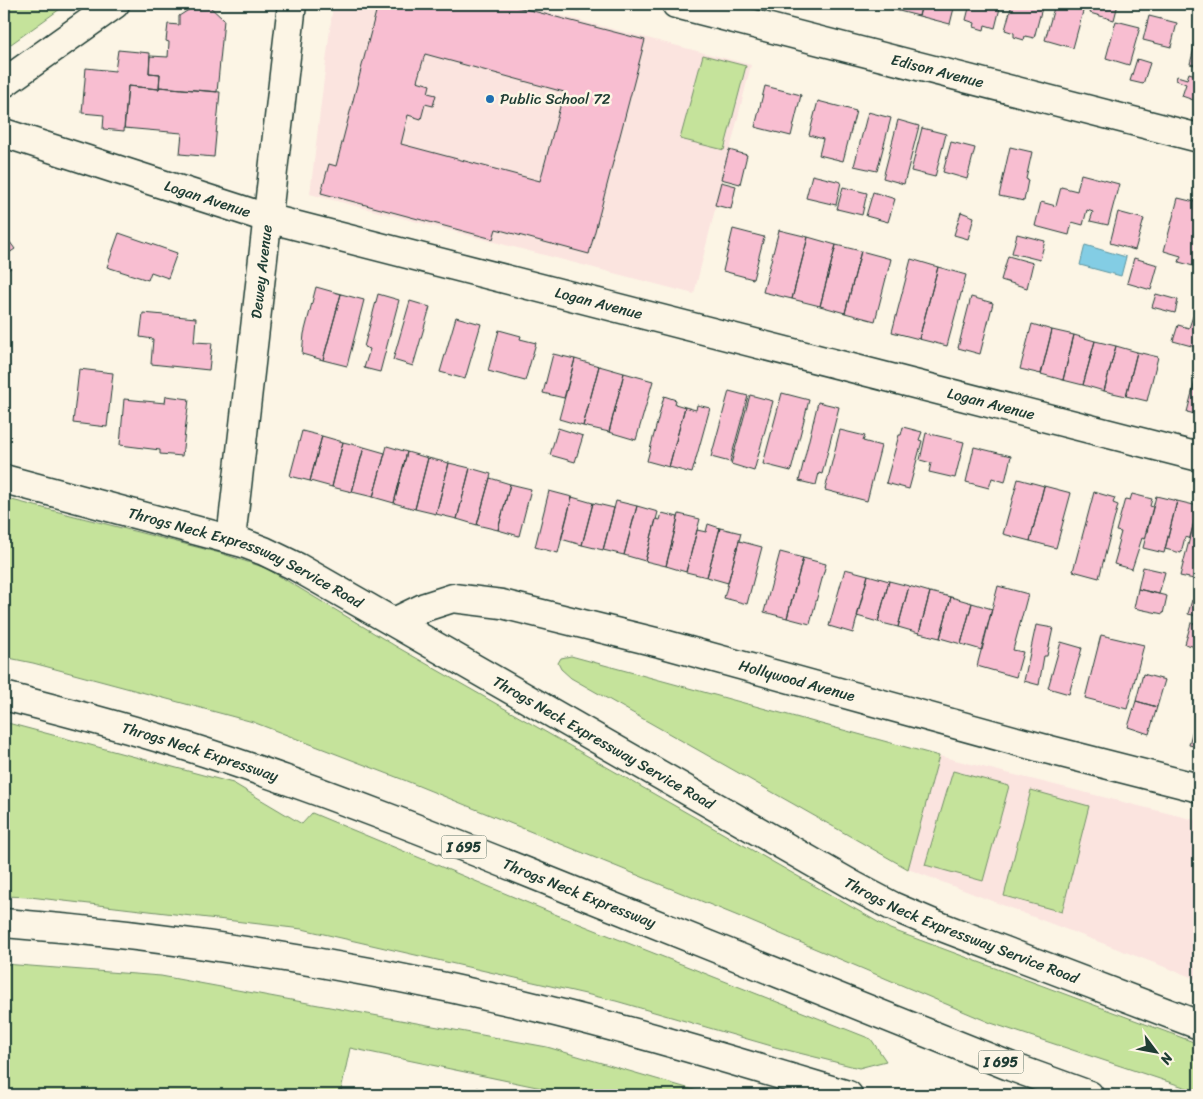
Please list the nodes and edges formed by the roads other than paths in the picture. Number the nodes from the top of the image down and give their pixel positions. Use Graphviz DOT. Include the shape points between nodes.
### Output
graph roads {
  1 [pos="115,4"];
  2 [pos="292,4"];
  3 [pos="676,4"];
  4 [pos="4,83"];
  5 [pos="4,133"];
  6 [pos="1199,138"];
  7 [pos="268,218"];
  8 [pos="1199,457"];
  9 [pos="4,479"];
  10 [pos="231,540"];
  11 [pos="394,622"];
  12 [pos="4,696"];
  13 [pos="1199,788"];
  14 [pos="4,923"];
  15 [pos="1199,1025"];
  16 [pos="848,1095"];
  17 [pos="1089,1095"];
  1 -- 4 [label="main road"];
  2 -- 7 [label="main road, Dewey Avenue"];
  3 -- 6 [label="main road, Edison Avenue"];
  5 -- 7 [label="main road, Logan Avenue"];
  7 -- 8 [label="main road, Logan Avenue"];
  7 -- 10 [label="main road, Dewey Avenue"];
  9 -- 10 [label="main road, Throgs Neck Expressway Service Road"];
  10 -- 11 [label="main road, Throgs Neck Expressway Service Road" via="259,548 297,567"];
  11 -- 13 [label="main road, Hollywood Avenue" via="452,598 502,604 660,643"];
  11 -- 15 [label="main road, Throgs Neck Expressway Service Road" via="892,906"];
  12 -- 17 [label="main road, Throgs Neck Expressway / I 695" via="163,739 299,785 434,835"];
  14 -- 16 [label="main road" via="226,949 450,988 589,1021"];
}
